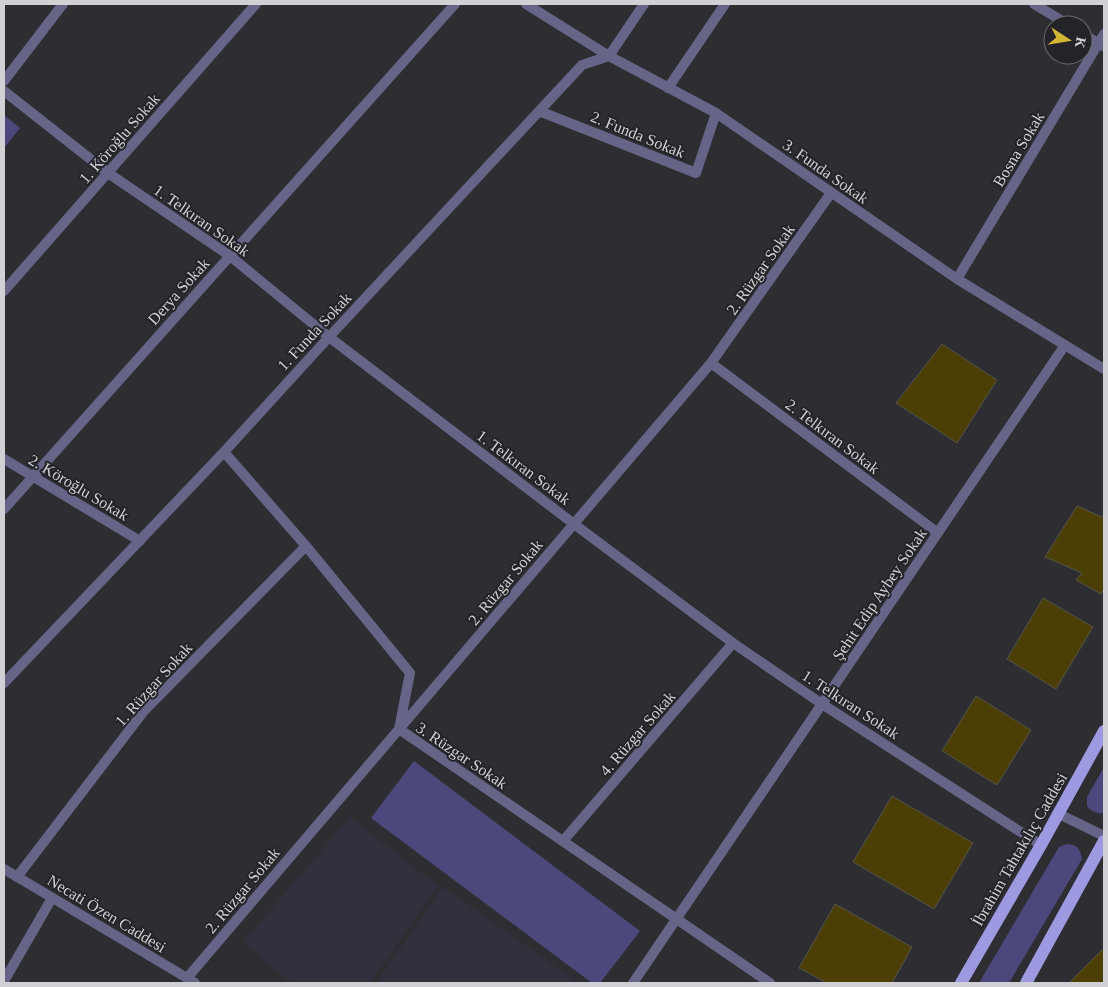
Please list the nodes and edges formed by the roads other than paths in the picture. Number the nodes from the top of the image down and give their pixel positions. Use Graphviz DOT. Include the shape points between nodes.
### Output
graph roads {
  1 [pos="63,4"];
  2 [pos="256,4"];
  3 [pos="455,4"];
  4 [pos="526,4"];
  5 [pos="644,4"];
  6 [pos="725,4"];
  7 [pos="1034,4"];
  8 [pos="1052,15"];
  9 [pos="1102,41"];
  10 [pos="609,56"];
  11 [pos="4,81"];
  12 [pos="668,88"];
  13 [pos="4,91"];
  14 [pos="539,110"];
  15 [pos="716,113"];
  16 [pos="108,173"];
  17 [pos="831,193"];
  18 [pos="230,256"];
  19 [pos="957,279"];
  20 [pos="4,291"];
  21 [pos="329,337"];
  22 [pos="1065,345"];
  23 [pos="711,363"];
  24 [pos="1104,369"];
  25 [pos="224,452"];
  26 [pos="4,459"];
  27 [pos="33,476"];
  28 [pos="4,509"];
  29 [pos="574,524"];
  30 [pos="938,533"];
  31 [pos="140,541"];
  32 [pos="306,546"];
  33 [pos="733,643"];
  34 [pos="4,683"];
  35 [pos="822,704"];
  36 [pos="399,729"];
  37 [pos="1104,731"];
  38 [pos="1058,814"];
  39 [pos="1104,836"];
  40 [pos="1104,841"];
  41 [pos="563,842"];
  42 [pos="1041,845"];
  43 [pos="4,869"];
  44 [pos="17,877"];
  45 [pos="52,898"];
  46 [pos="676,919"];
  47 [pos="191,980"];
  48 [pos="4,981"];
  49 [pos="632,983"];
  50 [pos="770,983"];
  51 [pos="961,983"];
  52 [pos="1026,983"];
  1 -- 11 [label="street"];
  2 -- 16 [label="street, 1. Köroğlu Sokak"];
  3 -- 18 [label="street, Derya Sokak"];
  4 -- 10 [label="street, 3. Funda Sokak"];
  5 -- 10 [label="street"];
  6 -- 12 [label="street"];
  7 -- 8 [label="street"];
  9 -- 19 [label="street, Bosna Sokak"];
  10 -- 12 [label="street, 3. Funda Sokak"];
  10 -- 14 [label="street, 1. Funda Sokak" via="582,65"];
  12 -- 15 [label="street, 3. Funda Sokak"];
  13 -- 16 [label="street, 1. Telkıran Sokak"];
  14 -- 15 [label="street, 2. Funda Sokak" via="696,173"];
  14 -- 21 [label="street, 1. Funda Sokak"];
  15 -- 17 [label="street, 3. Funda Sokak"];
  16 -- 18 [label="street, 1. Telkıran Sokak"];
  16 -- 20 [label="street, 1. Köroğlu Sokak"];
  17 -- 19 [label="street, 3. Funda Sokak"];
  17 -- 23 [label="street, 2. Rüzgar Sokak"];
  18 -- 21 [label="street, 1. Telkıran Sokak"];
  18 -- 27 [label="street, Derya Sokak"];
  19 -- 22 [label="street, 3. Funda Sokak"];
  21 -- 25 [label="street, 1. Funda Sokak"];
  21 -- 29 [label="street, 1. Telkıran Sokak"];
  22 -- 24 [label="street, 3. Funda Sokak"];
  22 -- 30 [label="street, Şehit Edip Aybey Sokak"];
  23 -- 29 [label="street, 2. Rüzgar Sokak"];
  23 -- 30 [label="street, 2. Telkıran Sokak"];
  25 -- 31 [label="street, 1. Funda Sokak"];
  25 -- 32 [label="street, 3. Rüzgar Sokak"];
  26 -- 27 [label="street, 2. Köroğlu Sokak"];
  27 -- 28 [label="street, Derya Sokak"];
  27 -- 31 [label="street, 2. Köroğlu Sokak"];
  29 -- 33 [label="street, 1. Telkıran Sokak"];
  29 -- 36 [label="street, 2. Rüzgar Sokak"];
  30 -- 35 [label="street, Şehit Edip Aybey Sokak"];
  31 -- 34 [label="street, 1. Funda Sokak"];
  32 -- 36 [label="street, 3. Rüzgar Sokak" via="410,673"];
  32 -- 44 [label="street, 1. Rüzgar Sokak" via="144,711"];
  33 -- 35 [label="street, 1. Telkıran Sokak"];
  33 -- 41 [label="street, 4. Rüzgar Sokak"];
  35 -- 42 [label="street, 1. Telkıran Sokak"];
  35 -- 46 [label="street, Şehit Edip Aybey Sokak"];
  36 -- 41 [label="street, 3. Rüzgar Sokak"];
  36 -- 47 [label="street, 2. Rüzgar Sokak"];
  37 -- 38 [label="main road, İbrahim Tahtakılıç Caddesi"];
  38 -- 39 [label="street"];
  38 -- 42 [label="main road, İbrahim Tahtakılıç Caddesi"];
  40 -- 52 [label="main road"];
  41 -- 46 [label="street, 3. Rüzgar Sokak"];
  42 -- 51 [label="main road, İbrahim Tahtakılıç Caddesi"];
  43 -- 44 [label="street, Necati Özen Caddesi"];
  44 -- 45 [label="street, Necati Özen Caddesi"];
  45 -- 47 [label="street, Necati Özen Caddesi"];
  45 -- 48 [label="street"];
  46 -- 49 [label="street, Şehit Edip Aybey Sokak"];
  46 -- 50 [label="street, 3. Rüzgar Sokak"];
}
